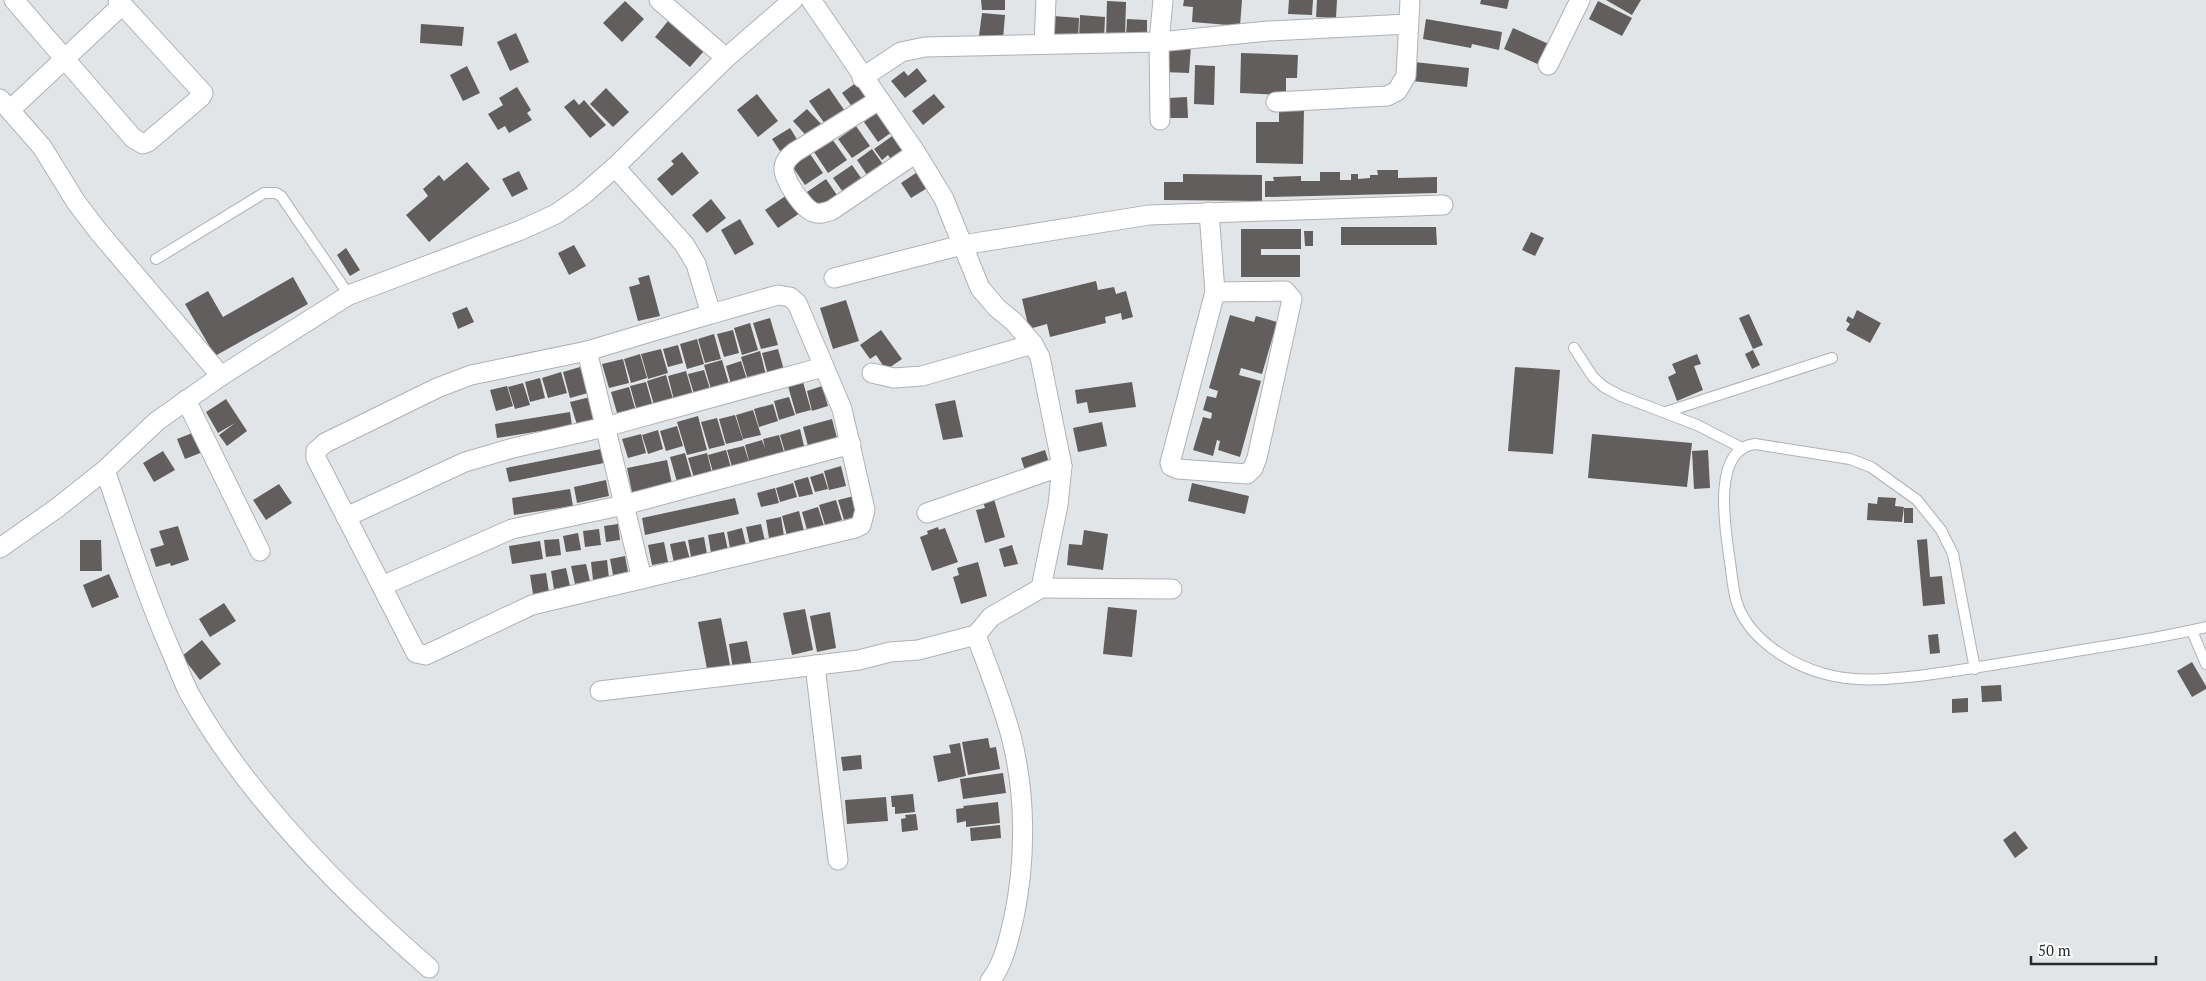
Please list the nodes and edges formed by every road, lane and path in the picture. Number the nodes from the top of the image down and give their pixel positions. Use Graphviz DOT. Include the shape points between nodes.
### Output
graph roads {
  1 [pos="14,0"];
  2 [pos="659,0"];
  3 [pos="793,0"];
  4 [pos="810,0"];
  5 [pos="1046,0"];
  6 [pos="1163,0"];
  7 [pos="1410,0"];
  8 [pos="1580,0"];
  9 [pos="120,3"];
  10 [pos="1408,24"];
  11 [pos="1159,42"];
  12 [pos="1044,44"];
  13 [pos="726,58"];
  14 [pos="65,59"];
  15 [pos="1548,65"];
  16 [pos="862,78"];
  17 [pos="878,100"];
  18 [pos="1276,102"];
  19 [pos="5,104"];
  20 [pos="1160,120"];
  21 [pos="916,153"];
  22 [pos="615,168"];
  23 [pos="1443,205"];
  24 [pos="1209,212"];
  25 [pos="962,245"];
  26 [pos="156,259"];
  27 [pos="834,278"];
  28 [pos="1215,292"];
  29 [pos="348,294"];
  30 [pos="711,314"];
  31 [pos="1033,344"];
  32 [pos="1574,348"];
  33 [pos="587,351"];
  34 [pos="1832,358"];
  35 [pos="823,367"];
  36 [pos="872,373"];
  37 [pos="221,376"];
  38 [pos="186,400"];
  39 [pos="1666,412"];
  40 [pos="606,427"];
  41 [pos="851,444"];
  42 [pos="1742,448"];
  43 [pos="1062,466"];
  44 [pos="105,470"];
  45 [pos="624,505"];
  46 [pos="927,513"];
  47 [pos="346,518"];
  48 [pos="0,548"];
  49 [pos="260,550"];
  50 [pos="642,579"];
  51 [pos="382,586"];
  52 [pos="1041,588"];
  53 [pos="1172,589"];
  54 [pos="2206,627"];
  55 [pos="2192,631"];
  56 [pos="976,635"];
  57 [pos="2206,664"];
  58 [pos="815,665"];
  59 [pos="1975,669"];
  60 [pos="600,691"];
  61 [pos="838,860"];
  62 [pos="429,968"];
  63 [pos="990,981"];
  1 -- 14 [label="street"];
  2 -- 13 [label="street"];
  3 -- 13 [label="street"];
  4 -- 16 [label="street"];
  5 -- 12 [label="street"];
  6 -- 11 [label="street"];
  7 -- 10 [label="street"];
  8 -- 15 [label="street"];
  9 -- 14 [label="street"];
  9 -- 14 [label="street" via="202,90 201,97 143,144 133,138"];
  10 -- 11 [label="street" via="1268,31"];
  10 -- 18 [label="street" via="1406,76 1397,92 1388,96"];
  11 -- 12 [label="street"];
  11 -- 20 [label="street"];
  12 -- 16 [label="street" via="912,49 889,59"];
  13 -- 22 [label="street"];
  14 -- 19 [label="street"];
  16 -- 17 [label="street"];
  17 -- 21 [label="street"];
  17 -- 21 [label="street" via="786,159 785,179 805,207 813,212 832,210"];
  19 -- 37 [label="street" via="52,159 76,202 98,231"];
  21 -- 25 [label="street" via="944,199"];
  22 -- 29 [label="street" via="556,214"];
  22 -- 30 [label="street" via="684,244 696,264"];
  23 -- 24 [label="street"];
  24 -- 25 [label="street" via="1149,215"];
  24 -- 28 [label="street"];
  25 -- 27 [label="street"];
  25 -- 31 [label="street" via="980,288"];
  26 -- 29 [label="lane" via="264,193 276,193"];
  28 -- 28 [label="street" via="1170,463 1178,469 1247,474 1258,458 1292,299 1285,291"];
  29 -- 37 [label="street"];
  30 -- 33 [label="street"];
  30 -- 35 [label="street" via="778,295 790,296 797,303"];
  31 -- 36 [label="street" via="922,376 894,378"];
  31 -- 43 [label="street" via="1040,357"];
  32 -- 39 [label="lane" via="1593,377 1604,387"];
  33 -- 40 [label="street"];
  33 -- 47 [label="street" via="471,375 319,447 316,458"];
  34 -- 39 [label="lane"];
  35 -- 40 [label="street"];
  35 -- 41 [label="street"];
  37 -- 38 [label="street"];
  38 -- 44 [label="street" via="157,421"];
  38 -- 49 [label="street"];
  39 -- 42 [label="lane"];
  40 -- 45 [label="street"];
  40 -- 47 [label="street" via="465,462"];
  41 -- 45 [label="street"];
  41 -- 50 [label="street" via="865,510 861,525"];
  42 -- 59 [label="lane" via="1755,444 1850,459 1871,467 1917,500 1941,530 1953,554"];
  42 -- 59 [label="lane" via="1727,473 1723,513 1738,606 1753,631 1770,647 1796,662 1824,674 1853,679 1884,680"];
  43 -- 46 [label="street"];
  43 -- 52 [label="street" via="1058,506"];
  44 -- 48 [label="street"];
  44 -- 62 [label="street" via="153,610 188,691 214,736 275,814 342,888"];
  45 -- 50 [label="street"];
  45 -- 51 [label="street" via="512,529"];
  47 -- 51 [label="street"];
  50 -- 51 [label="street" via="532,605 426,655 420,655 414,649"];
  52 -- 53 [label="street"];
  52 -- 56 [label="street" via="992,617"];
  54 -- 55 [label="lane"];
  55 -- 57 [label="lane"];
  55 -- 59 [label="lane"];
  56 -- 58 [label="street" via="918,650"];
  56 -- 63 [label="street" via="1011,736 1022,815 1019,890 1008,942"];
  58 -- 60 [label="street"];
  58 -- 61 [label="street"];
}
